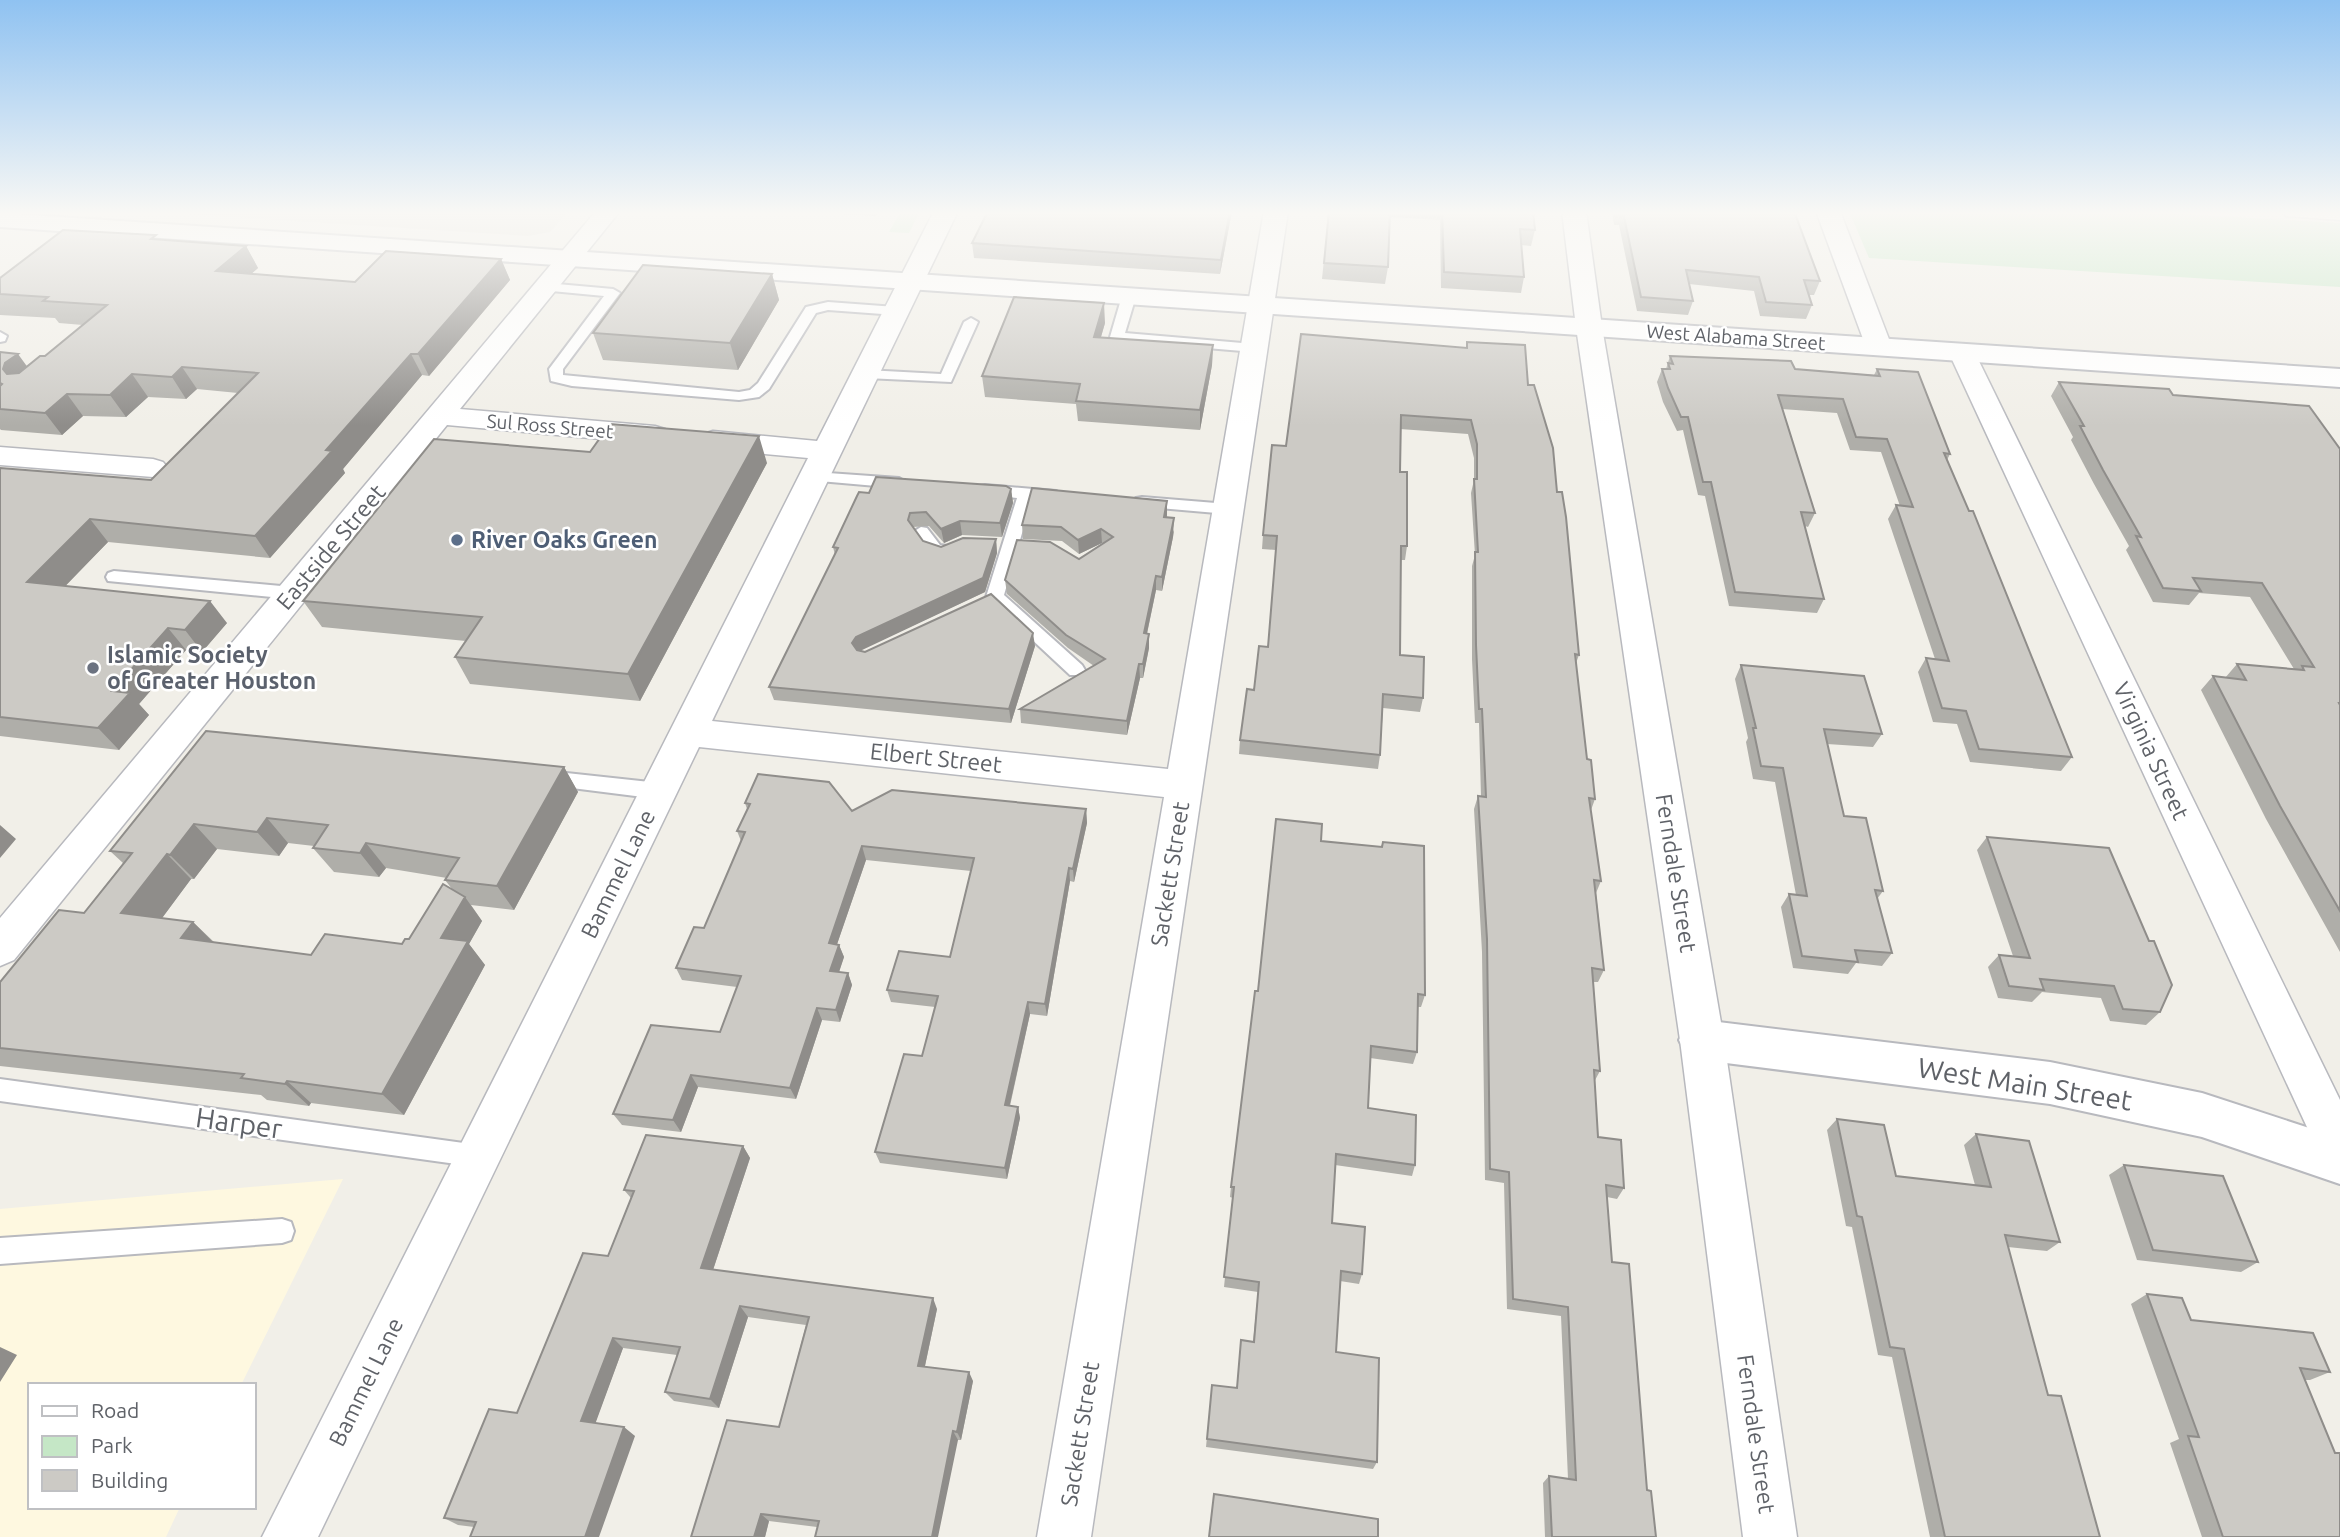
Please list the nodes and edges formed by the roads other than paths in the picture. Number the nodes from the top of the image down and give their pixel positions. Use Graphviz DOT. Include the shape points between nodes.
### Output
graph roads {
  1 [pos="549,283"];
  2 [pos="786,283"];
  3 [pos="910,283"];
  4 [pos="1265,283"];
  5 [pos="1583,283"];
  6 [pos="1855,283"];
  7 [pos="546,287"];
  8 [pos="903,296"];
  9 [pos="1129,296"];
  10 [pos="1262,305"];
  11 [pos="971,322"];
  12 [pos="1589,327"];
  13 [pos="1879,346"];
  14 [pos="1254,348"];
  15 [pos="1962,352"];
  16 [pos="866,374"];
  17 [pos="2339,379"];
  18 [pos="440,416"];
  19 [pos="0,456"];
  20 [pos="821,464"];
  21 [pos="153,468"];
  22 [pos="920,485"];
  23 [pos="973,489"];
  24 [pos="1026,493"];
  25 [pos="1066,496"];
  26 [pos="1120,501"];
  27 [pos="1228,509"];
  28 [pos="921,532"];
  29 [pos="962,543"];
  30 [pos="1004,545"];
  31 [pos="1033,547"];
  32 [pos="114,577"];
  33 [pos="292,593"];
  34 [pos="1076,670"];
  35 [pos="688,732"];
  36 [pos="532,776"];
  37 [pos="1184,785"];
  38 [pos="659,791"];
  39 [pos="0,948"];
  40 [pos="1702,1040"];
  41 [pos="0,1090"];
  42 [pos="2340,1149"];
  43 [pos="478,1156"];
  44 [pos="2340,1161"];
  45 [pos="282,1230"];
  46 [pos="0,1251"];
  47 [pos="289,1537"];
  48 [pos="1064,1537"];
  49 [pos="1770,1537"];
  1 -- 7 [label="street, Eastside Street"];
  2 -- 8 [label="street, West Alabama Street"];
  3 -- 8 [label="street, Bammel Lane"];
  4 -- 10 [label="street, Sackett Street"];
  5 -- 12 [label="street, Ferndale Street"];
  6 -- 13 [label="street"];
  7 -- 8 [label="lane" via="613,293 556,369 556,378 739,396 754,394 764,386 811,310"];
  7 -- 18 [label="street, Eastside Street"];
  8 -- 9 [label="street, West Alabama Street"];
  8 -- 16 [label="street, Bammel Lane"];
  9 -- 10 [label="street, West Alabama Street"];
  9 -- 14 [label="lane" via="1117,337"];
  10 -- 12 [label="street, West Alabama Street"];
  10 -- 14 [label="street, Sackett Street"];
  11 -- 16 [label="lane" via="946,379"];
  12 -- 13 [label="street, West Alabama Street"];
  12 -- 40 [label="street, Ferndale Street"];
  13 -- 15 [label="street, West Alabama Street"];
  14 -- 27 [label="street, Sackett Street"];
  15 -- 17 [label="street, West Alabama Street"];
  15 -- 42 [label="street, Virginia Street"];
  16 -- 20 [label="street, Bammel Lane"];
  18 -- 20 [label="street, Sul Ross Street" via="683,438"];
  18 -- 33 [label="street, Eastside Street"];
  19 -- 21 [label="street"];
  20 -- 22 [label="lane"];
  20 -- 35 [label="street, Bammel Lane"];
  23 -- 24 [label="lane"];
  24 -- 25 [label="lane"];
  24 -- 30 [label="lane"];
  26 -- 27 [label="lane"];
  27 -- 37 [label="street, Sackett Street"];
  28 -- 29 [label="lane" via="934,549 944,553"];
  30 -- 31 [label="lane"];
  30 -- 34 [label="lane" via="989,599"];
  32 -- 33 [label="lane"];
  33 -- 39 [label="street, Eastside Street" via="185,742"];
  35 -- 37 [label="street, Elbert Street"];
  35 -- 38 [label="street, Bammel Lane"];
  36 -- 38 [label="lane"];
  37 -- 48 [label="street, Sackett Street"];
  38 -- 43 [label="street, Bammel Lane"];
  40 -- 44 [label="street, West Main Street" via="2050,1083 2202,1115"];
  40 -- 49 [label="street, Ferndale Street"];
  41 -- 43 [label="lane, Harper"];
  43 -- 47 [label="street, Bammel Lane"];
  45 -- 46 [label="lane"];
}
